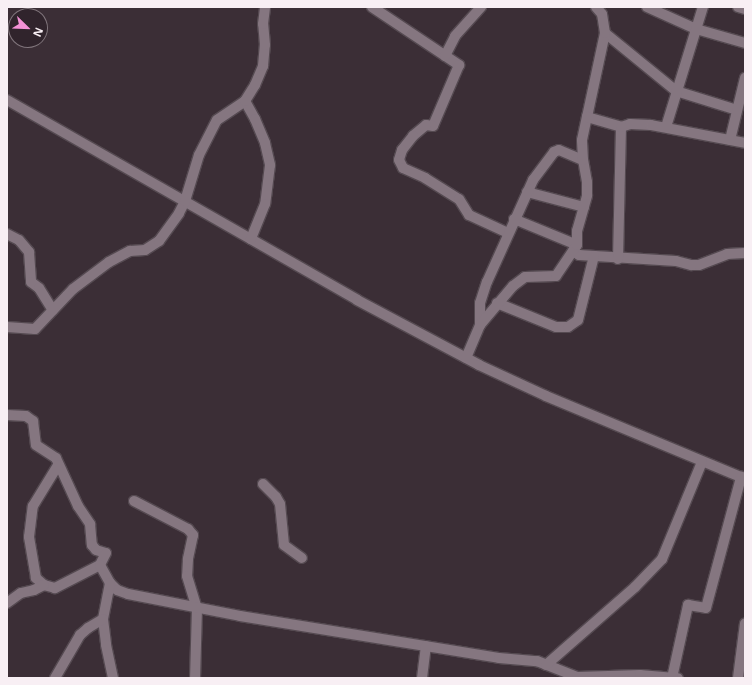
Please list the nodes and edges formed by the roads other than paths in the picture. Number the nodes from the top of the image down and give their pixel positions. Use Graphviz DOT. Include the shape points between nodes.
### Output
graph roads {
  1 [pos="265,7"];
  2 [pos="372,7"];
  3 [pos="482,7"];
  4 [pos="647,7"];
  5 [pos="703,7"];
  6 [pos="738,7"];
  7 [pos="602,9"];
  8 [pos="745,9"];
  9 [pos="696,29"];
  10 [pos="605,32"];
  11 [pos="745,43"];
  12 [pos="445,56"];
  13 [pos="745,78"];
  14 [pos="676,91"];
  15 [pos="7,100"];
  16 [pos="245,101"];
  17 [pos="737,110"];
  18 [pos="588,117"];
  19 [pos="621,127"];
  20 [pos="666,127"];
  21 [pos="730,140"];
  22 [pos="745,143"];
  23 [pos="583,160"];
  24 [pos="527,192"];
  25 [pos="185,201"];
  26 [pos="584,207"];
  27 [pos="514,219"];
  28 [pos="508,233"];
  29 [pos="7,234"];
  30 [pos="250,239"];
  31 [pos="575,248"];
  32 [pos="745,253"];
  33 [pos="594,256"];
  34 [pos="618,259"];
  35 [pos="497,303"];
  36 [pos="53,310"];
  37 [pos="480,325"];
  38 [pos="7,327"];
  39 [pos="466,358"];
  40 [pos="7,415"];
  41 [pos="702,462"];
  42 [pos="58,465"];
  43 [pos="743,478"];
  44 [pos="263,484"];
  45 [pos="134,501"];
  46 [pos="302,558"];
  47 [pos="100,565"];
  48 [pos="110,583"];
  49 [pos="44,585"];
  50 [pos="7,603"];
  51 [pos="197,608"];
  52 [pos="103,619"];
  53 [pos="745,623"];
  54 [pos="426,646"];
  55 [pos="546,665"];
  56 [pos="55,678"];
  57 [pos="113,678"];
  58 [pos="195,678"];
  59 [pos="422,678"];
  60 [pos="674,678"];
  61 [pos="738,678"];
  1 -- 16 [label="street" via="263,66"];
  2 -- 12 [label="street"];
  3 -- 12 [label="street" via="455,36"];
  4 -- 9 [label="street"];
  5 -- 9 [label="street"];
  6 -- 8 [label="street"];
  7 -- 10 [label="street"];
  9 -- 11 [label="street"];
  9 -- 14 [label="street"];
  10 -- 14 [label="street"];
  10 -- 18 [label="street"];
  12 -- 28 [label="street" via="458,65 433,126 426,125 413,136 402,150 400,160 403,168 459,199 469,214"];
  13 -- 17 [label="street"];
  14 -- 17 [label="street"];
  14 -- 20 [label="street"];
  15 -- 25 [label="street"];
  16 -- 25 [label="street" via="217,120 199,155"];
  16 -- 30 [label="street" via="256,118 270,165 265,204"];
  17 -- 21 [label="street"];
  18 -- 19 [label="street"];
  18 -- 23 [label="street" via="582,140"];
  19 -- 20 [label="street" via="630,124"];
  19 -- 34 [label="street"];
  20 -- 21 [label="street"];
  21 -- 22 [label="street"];
  23 -- 24 [label="street" via="559,150 554,152"];
  23 -- 26 [label="street" via="587,182"];
  24 -- 26 [label="street"];
  24 -- 27 [label="street"];
  25 -- 30 [label="street"];
  25 -- 36 [label="street" via="179,214 159,241 145,250 130,251 109,262 72,289"];
  26 -- 31 [label="street"];
  27 -- 28 [label="street"];
  27 -- 31 [label="street"];
  28 -- 37 [label="street" via="480,303"];
  29 -- 36 [label="street" via="19,240 29,252 31,282 39,288"];
  30 -- 39 [label="street"];
  31 -- 33 [label="street" via="579,255"];
  31 -- 35 [label="street" via="556,276 525,278 513,286"];
  32 -- 34 [label="street" via="727,254 691,266 676,262"];
  33 -- 34 [label="street"];
  33 -- 35 [label="street" via="578,320 568,327 556,327"];
  35 -- 37 [label="street"];
  36 -- 38 [label="street" via="35,329"];
  37 -- 39 [label="street"];
  39 -- 41 [label="street" via="546,396"];
  40 -- 42 [label="street" via="20,414 34,421 36,445 56,458"];
  41 -- 43 [label="street"];
  41 -- 55 [label="street" via="662,559 636,587"];
  42 -- 47 [label="street" via="90,524 92,545 96,550 106,553"];
  42 -- 49 [label="street" via="37,497 30,516 32,564 36,578"];
  43 -- 60 [label="street" via="706,608 688,605"];
  44 -- 46 [label="street" via="280,504 284,546"];
  45 -- 51 [label="street" via="188,529 193,535 187,576"];
  47 -- 48 [label="street"];
  47 -- 49 [label="street" via="54,588"];
  48 -- 51 [label="street" via="117,590 128,594"];
  48 -- 52 [label="street"];
  49 -- 50 [label="street" via="21,593"];
  51 -- 54 [label="street"];
  51 -- 58 [label="street"];
  52 -- 56 [label="street" via="80,635"];
  52 -- 57 [label="street"];
  53 -- 61 [label="street"];
  54 -- 55 [label="street" via="499,658 537,661"];
  54 -- 59 [label="street"];
  55 -- 60 [label="street" via="577,677 640,675"];
}
